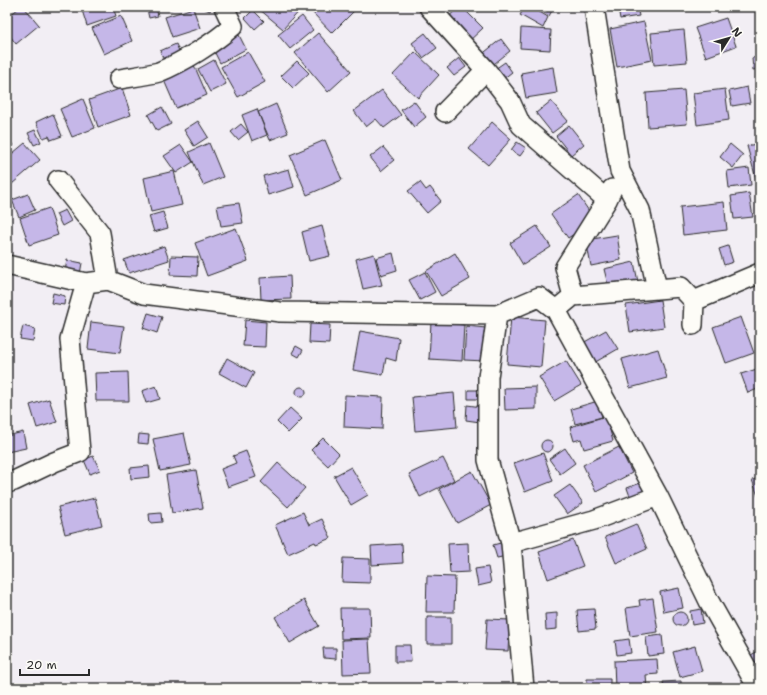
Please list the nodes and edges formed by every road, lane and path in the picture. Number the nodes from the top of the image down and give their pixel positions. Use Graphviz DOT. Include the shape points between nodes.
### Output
graph roads {
  1 [pos="224,7"];
  2 [pos="429,7"];
  3 [pos="594,7"];
  4 [pos="486,70"];
  5 [pos="119,79"];
  6 [pos="445,112"];
  7 [pos="620,171"];
  8 [pos="58,180"];
  9 [pos="607,200"];
  10 [pos="7,265"];
  11 [pos="760,273"];
  12 [pos="108,280"];
  13 [pos="86,284"];
  14 [pos="657,289"];
  15 [pos="573,296"];
  16 [pos="694,301"];
  17 [pos="556,310"];
  18 [pos="497,315"];
  19 [pos="693,325"];
  20 [pos="7,483"];
  21 [pos="658,496"];
  22 [pos="512,543"];
  23 [pos="524,688"];
  24 [pos="758,688"];
  1 -- 5 [label="street" via="233,26 221,37 184,60 158,72"];
  2 -- 4 [label="street"];
  3 -- 7 [label="street"];
  4 -- 6 [label="street"];
  4 -- 9 [label="street" via="510,101 521,126"];
  7 -- 9 [label="street"];
  7 -- 14 [label="street" via="640,210"];
  8 -- 12 [label="street" via="100,233"];
  9 -- 15 [label="street" via="565,267"];
  10 -- 13 [label="street"];
  11 -- 16 [label="street"];
  12 -- 13 [label="street"];
  12 -- 18 [label="street" via="144,294 280,312"];
  13 -- 20 [label="street" via="70,339 80,452"];
  14 -- 15 [label="street"];
  14 -- 16 [label="street" via="681,287"];
  15 -- 17 [label="street"];
  16 -- 19 [label="street"];
  17 -- 18 [label="street" via="539,297"];
  17 -- 21 [label="street"];
  18 -- 22 [label="street" via="488,377 488,460"];
  21 -- 22 [label="street" via="594,520"];
  21 -- 24 [label="street" via="709,601"];
  22 -- 23 [label="street"];
}
